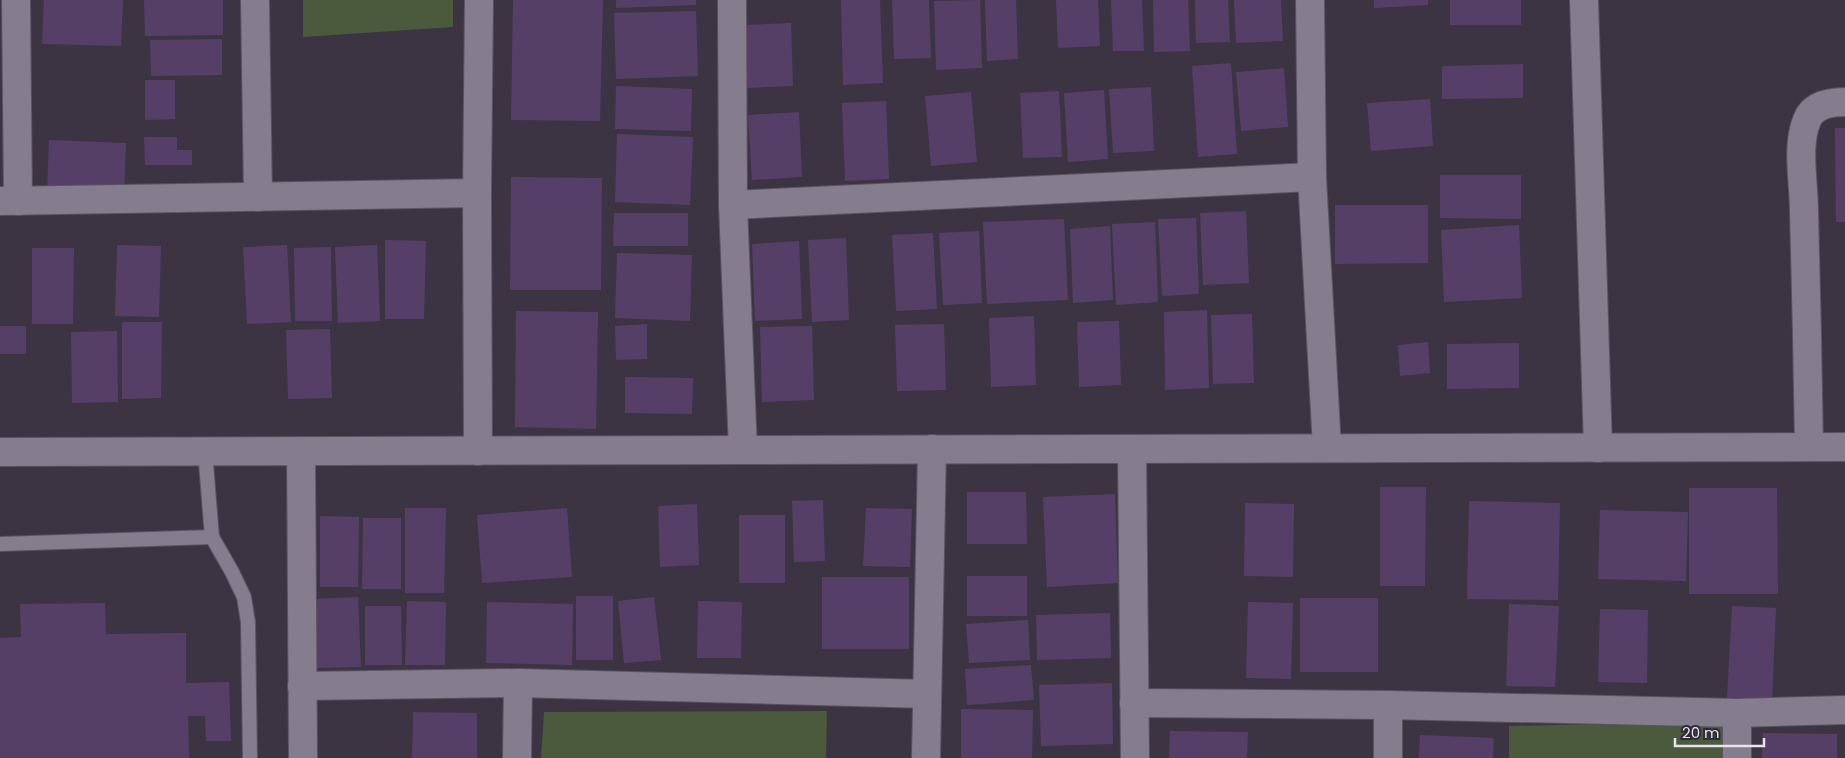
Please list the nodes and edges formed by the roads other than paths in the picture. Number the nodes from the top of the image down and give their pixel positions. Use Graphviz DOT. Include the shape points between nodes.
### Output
graph roads {
  1 [pos="16,0"];
  2 [pos="255,0"];
  3 [pos="479,0"];
  4 [pos="732,0"];
  5 [pos="1310,0"];
  6 [pos="1584,0"];
  7 [pos="1845,102"];
  8 [pos="1312,177"];
  9 [pos="477,193"];
  10 [pos="258,197"];
  11 [pos="9,201"];
  12 [pos="733,205"];
  13 [pos="1809,447"];
  14 [pos="1845,447"];
  15 [pos="1327,448"];
  16 [pos="1598,448"];
  17 [pos="932,449"];
  18 [pos="1132,449"];
  19 [pos="743,450"];
  20 [pos="205,451"];
  21 [pos="301,451"];
  22 [pos="478,451"];
  23 [pos="0,452"];
  24 [pos="212,536"];
  25 [pos="0,544"];
  26 [pos="518,684"];
  27 [pos="302,686"];
  28 [pos="927,694"];
  29 [pos="1134,703"];
  30 [pos="1388,705"];
  31 [pos="1845,710"];
  32 [pos="1737,713"];
  33 [pos="250,758"];
  34 [pos="303,758"];
  35 [pos="517,758"];
  36 [pos="926,758"];
  37 [pos="1135,758"];
  38 [pos="1388,758"];
  39 [pos="1737,758"];
  1 -- 11 [label="street"];
  2 -- 10 [label="street"];
  3 -- 9 [label="street"];
  4 -- 12 [label="street"];
  5 -- 8 [label="street"];
  6 -- 16 [label="street"];
  7 -- 13 [label="street" via="1820,106 1807,119 1801,142"];
  8 -- 12 [label="street"];
  8 -- 15 [label="street"];
  9 -- 10 [label="street"];
  9 -- 22 [label="street"];
  10 -- 11 [label="street"];
  12 -- 19 [label="street"];
  13 -- 14 [label="street"];
  13 -- 16 [label="street"];
  15 -- 16 [label="street"];
  15 -- 18 [label="street"];
  17 -- 18 [label="street"];
  17 -- 19 [label="street"];
  17 -- 28 [label="street"];
  18 -- 29 [label="street"];
  19 -- 22 [label="street"];
  20 -- 21 [label="street"];
  20 -- 23 [label="street"];
  20 -- 24 [label="lane"];
  21 -- 22 [label="street"];
  21 -- 27 [label="street"];
  24 -- 25 [label="lane"];
  24 -- 33 [label="lane" via="244,597 248,622"];
  26 -- 27 [label="street"];
  26 -- 28 [label="street"];
  26 -- 35 [label="street"];
  27 -- 34 [label="street"];
  28 -- 36 [label="street"];
  29 -- 30 [label="street"];
  29 -- 37 [label="street"];
  30 -- 32 [label="street"];
  30 -- 38 [label="street"];
  31 -- 32 [label="street"];
  32 -- 39 [label="street"];
}
